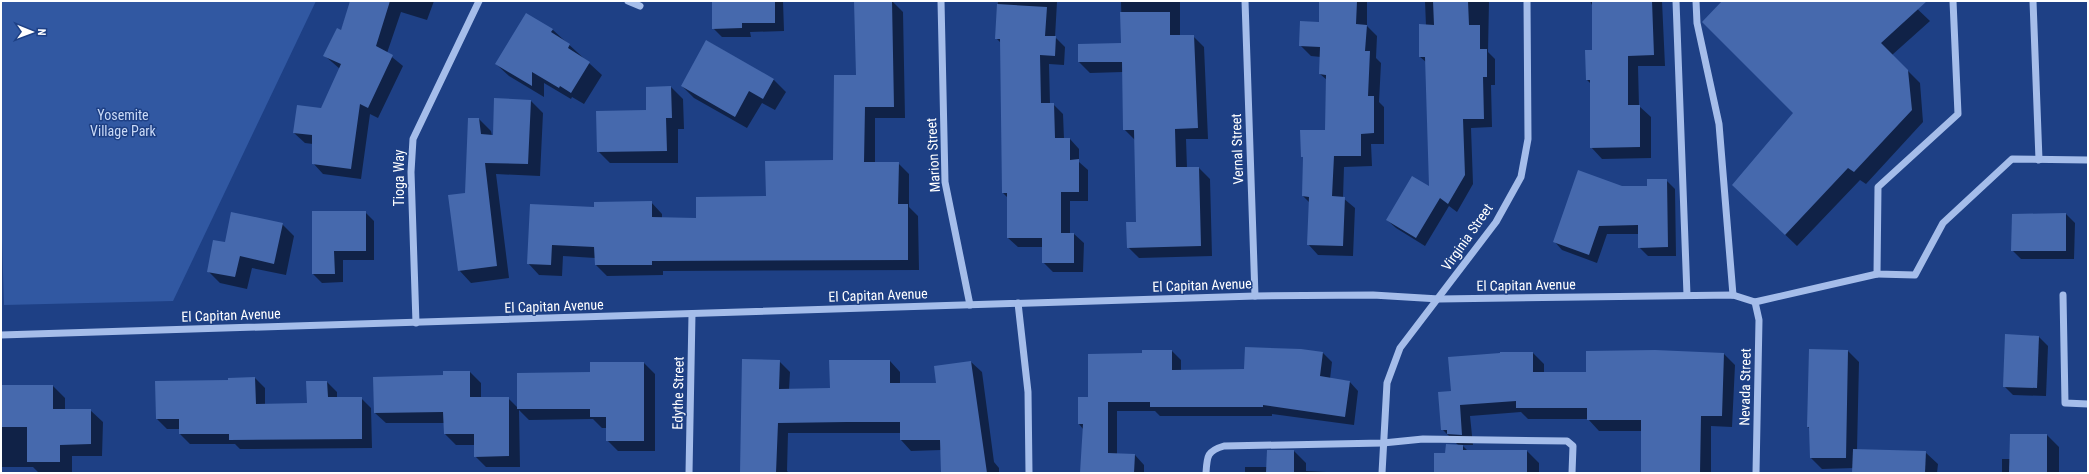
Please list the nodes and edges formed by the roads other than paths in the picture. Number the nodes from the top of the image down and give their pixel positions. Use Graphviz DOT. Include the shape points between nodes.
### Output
graph roads {
  1 [pos="479,1"];
  2 [pos="628,1"];
  3 [pos="941,1"];
  4 [pos="1245,1"];
  5 [pos="1527,1"];
  6 [pos="1676,1"];
  7 [pos="1696,1"];
  8 [pos="1953,1"];
  9 [pos="2033,1"];
  10 [pos="640,6"];
  11 [pos="2039,160"];
  12 [pos="2088,160"];
  13 [pos="1878,274"];
  14 [pos="1687,295"];
  15 [pos="1733,295"];
  16 [pos="2063,295"];
  17 [pos="1255,296"];
  18 [pos="1439,299"];
  19 [pos="1755,302"];
  20 [pos="1018,303"];
  21 [pos="970,305"];
  22 [pos="692,314"];
  23 [pos="416,323"];
  24 [pos="1,335"];
  25 [pos="2088,404"];
  26 [pos="1383,443"];
  27 [pos="689,473"];
  28 [pos="1030,473"];
  29 [pos="1206,473"];
  30 [pos="1382,473"];
  31 [pos="1572,473"];
  32 [pos="1756,473"];
  1 -- 23 [label="street, Tioga Way" via="413,139 411,172"];
  2 -- 10 [label="street"];
  3 -- 21 [label="street, Marion Street" via="945,182"];
  4 -- 17 [label="street, Vernal Street"];
  5 -- 18 [label="street, Virginia Street" via="1528,139 1521,177 1496,222"];
  6 -- 14 [label="street"];
  7 -- 15 [label="street" via="1697,23 1719,124"];
  8 -- 13 [label="street" via="1958,114 1878,187"];
  9 -- 11 [label="street"];
  11 -- 12 [label="street"];
  11 -- 13 [label="street" via="2012,159 1943,223 1915,275"];
  13 -- 19 [label="street"];
  14 -- 15 [label="street, El Capitan Avenue"];
  14 -- 18 [label="street, El Capitan Avenue"];
  15 -- 19 [label="street, El Capitan Avenue"];
  16 -- 25 [label="street" via="2065,403"];
  17 -- 18 [label="street, El Capitan Avenue" via="1373,295"];
  17 -- 20 [label="street, El Capitan Avenue"];
  18 -- 26 [label="street, Virginia Street" via="1400,348 1388,383"];
  19 -- 32 [label="street, Nevada Street" via="1760,320"];
  20 -- 21 [label="street, El Capitan Avenue"];
  20 -- 28 [label="street" via="1028,392"];
  21 -- 22 [label="street, El Capitan Avenue"];
  22 -- 23 [label="street, El Capitan Avenue"];
  22 -- 27 [label="street, Edythe Street"];
  23 -- 24 [label="street, El Capitan Avenue"];
  26 -- 29 [label="street" via="1224,446 1214,449 1207,457"];
  26 -- 30 [label="street, Virginia Street"];
  26 -- 31 [label="street" via="1423,439 1567,441 1573,446"];
}
